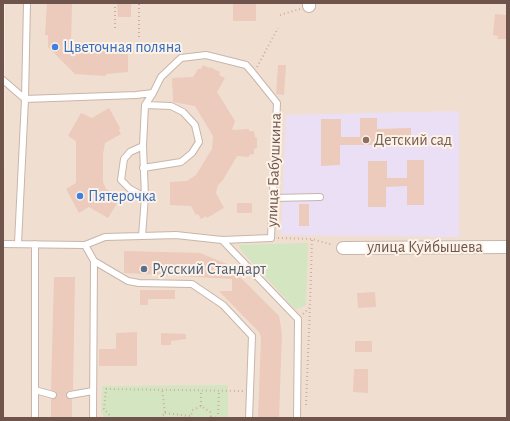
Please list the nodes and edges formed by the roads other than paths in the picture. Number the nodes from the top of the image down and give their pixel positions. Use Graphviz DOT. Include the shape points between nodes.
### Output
graph roads {
  1 [pos="27,3"];
  2 [pos="3,80"];
  3 [pos="153,93"];
  4 [pos="25,99"];
  5 [pos="145,105"];
  6 [pos="143,146"];
  7 [pos="143,168"];
  8 [pos="145,197"];
  9 [pos="320,197"];
  10 [pos="273,198"];
  11 [pos="142,236"];
  12 [pos="222,240"];
  13 [pos="18,243"];
  14 [pos="3,244"];
  15 [pos="35,244"];
  16 [pos="85,245"];
  17 [pos="507,247"];
  18 [pos="344,248"];
  19 [pos="94,260"];
  20 [pos="35,390"];
  21 [pos="94,391"];
  22 [pos="53,395"];
  23 [pos="70,395"];
  24 [pos="34,418"];
  25 [pos="93,418"];
  26 [pos="249,418"];
  27 [pos="296,418"];
  1 -- 4 [label="lane"];
  2 -- 4 [label="lane"];
  3 -- 4 [label="lane"];
  3 -- 5 [label="lane"];
  3 -- 10 [label="lane, улица Бабушкина" via="161,77 181,58 206,55 246,65 277,103"];
  4 -- 13 [label="lane"];
  5 -- 6 [label="lane"];
  5 -- 7 [label="lane" via="171,106 183,112 195,125 199,142 192,153 180,162"];
  6 -- 7 [label="lane"];
  6 -- 8 [label="lane" via="130,152 124,159 121,180 130,189"];
  7 -- 8 [label="lane"];
  8 -- 11 [label="lane"];
  9 -- 10 [label="lane"];
  10 -- 12 [label="lane, улица Бабушкина" via="271,238"];
  11 -- 12 [label="lane" via="176,235"];
  11 -- 16 [label="lane" via="105,238"];
  12 -- 27 [label="lane" via="298,319"];
  13 -- 14 [label="lane"];
  13 -- 15 [label="lane"];
  15 -- 16 [label="lane"];
  15 -- 20 [label="lane"];
  16 -- 19 [label="lane"];
  17 -- 18 [label="street, улица Куйбышева"];
  19 -- 21 [label="lane"];
  19 -- 26 [label="lane" via="128,281 192,284 223,305 252,336"];
  20 -- 22 [label="lane"];
  20 -- 24 [label="lane"];
  21 -- 23 [label="lane"];
  21 -- 25 [label="lane"];
}
